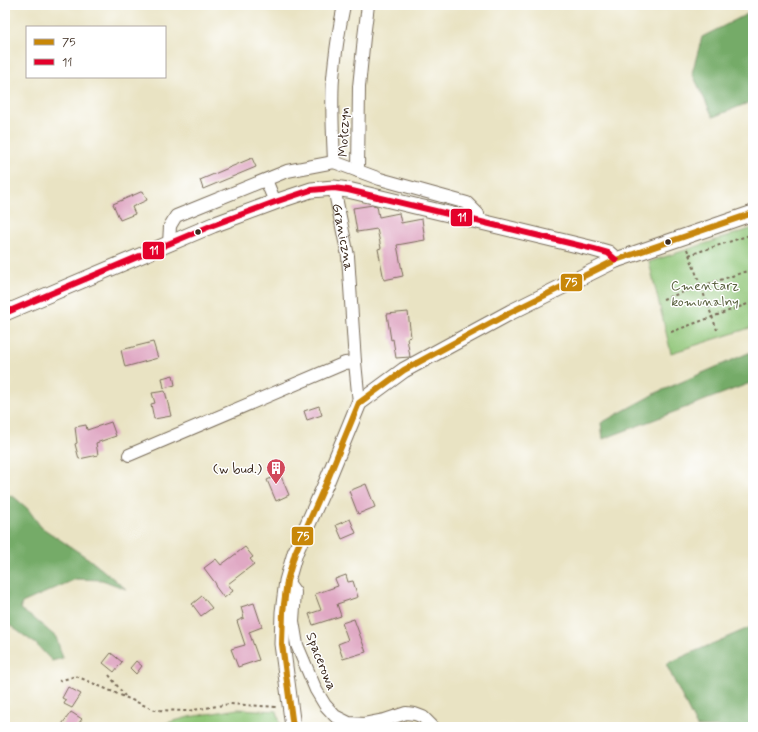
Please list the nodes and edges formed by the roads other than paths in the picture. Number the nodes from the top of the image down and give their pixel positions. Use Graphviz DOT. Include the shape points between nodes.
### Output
graph roads {
  1 [pos="344,5"];
  2 [pos="368,5"];
  3 [pos="334,162"];
  4 [pos="358,170"];
  5 [pos="266,180"];
  6 [pos="334,188"];
  7 [pos="275,202"];
  8 [pos="753,213"];
  9 [pos="479,222"];
  10 [pos="169,244"];
  11 [pos="616,260"];
  12 [pos="5,313"];
  13 [pos="355,362"];
  14 [pos="359,403"];
  15 [pos="129,456"];
  16 [pos="287,581"];
  17 [pos="337,721"];
  18 [pos="293,727"];
  19 [pos="433,727"];
  1 -- 3 [label="street" via="333,80"];
  2 -- 4 [label="street, Mołczyn" via="359,87"];
  3 -- 4 [label="street"];
  3 -- 5 [label="street" via="287,171"];
  4 -- 9 [label="street, Mołczyn" via="380,179 467,203 478,214"];
  5 -- 7 [label="street"];
  5 -- 10 [label="street" via="176,216 170,226"];
  6 -- 7 [label="street" via="311,190"];
  6 -- 9 [label="street, Graniczna"];
  6 -- 13 [label="street, Graniczna" via="348,256"];
  7 -- 10 [label="street"];
  8 -- 11 [label="street"];
  9 -- 11 [label="street, Graniczna" via="594,249 608,253"];
  10 -- 12 [label="street"];
  11 -- 14 [label="street" via="511,312 404,370"];
  13 -- 14 [label="street, Graniczna"];
  13 -- 15 [label="street" via="345,363"];
  14 -- 16 [label="street" via="295,553"];
  16 -- 17 [label="street, Spacerowa" via="295,592 293,622 297,645 316,690"];
  16 -- 18 [label="street" via="282,644"];
  17 -- 19 [label="street, Spacerowa" via="364,724 415,714 423,717"];
}
